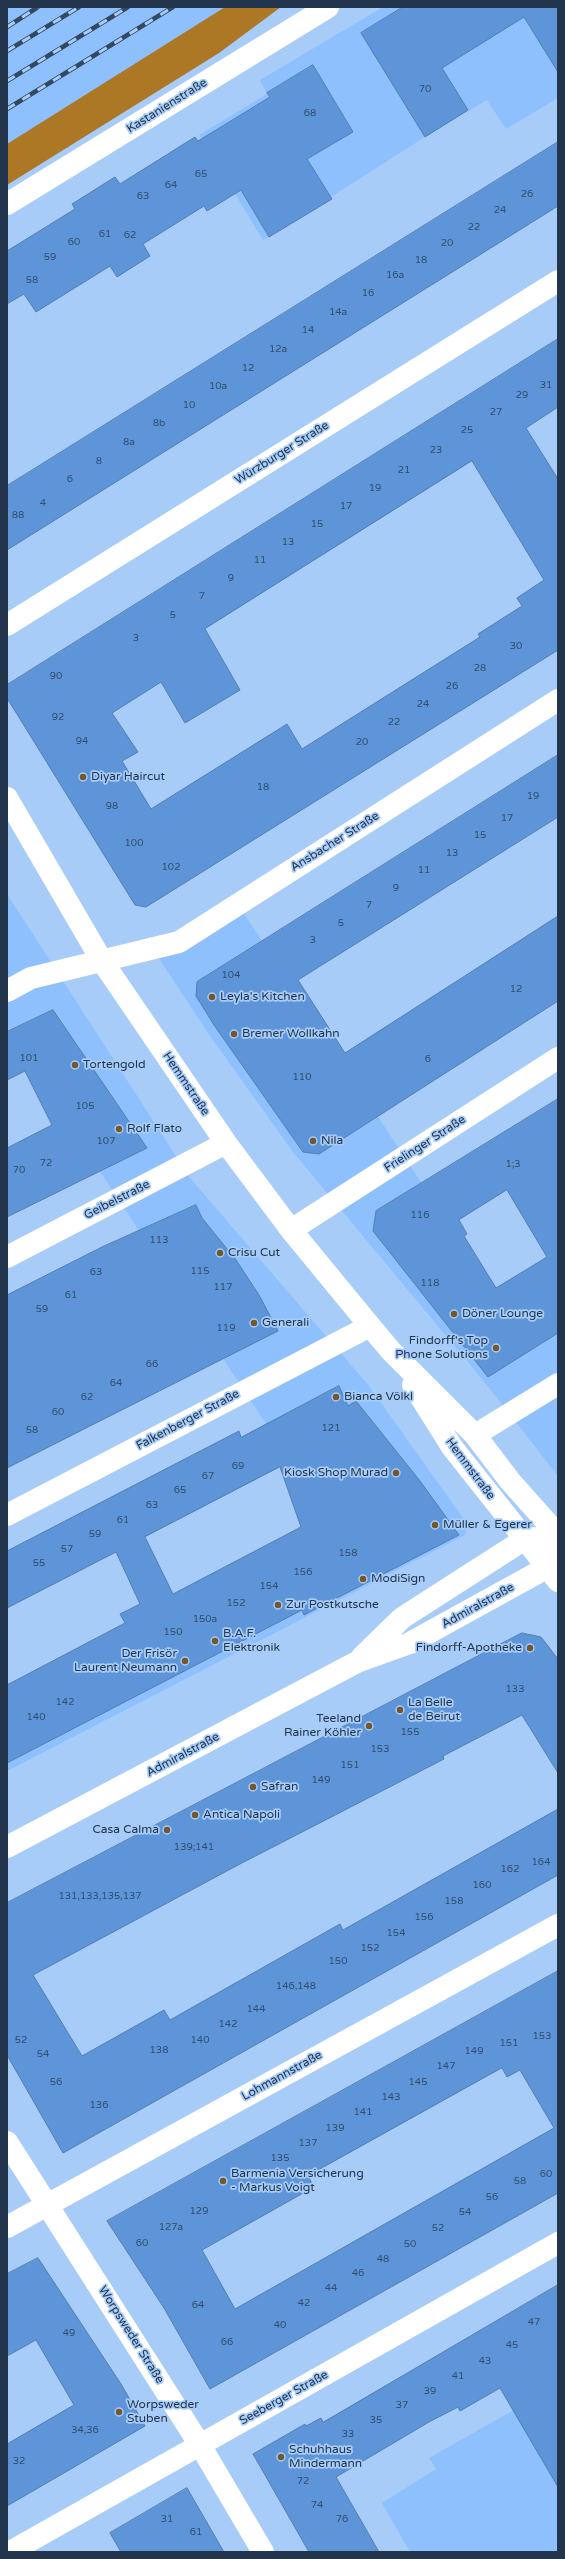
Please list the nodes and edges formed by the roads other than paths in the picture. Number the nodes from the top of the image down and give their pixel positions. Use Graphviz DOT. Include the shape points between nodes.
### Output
graph roads {
  1 [pos="328,7"];
  2 [pos="7,204"];
  3 [pos="558,281"];
  4 [pos="7,625"];
  5 [pos="558,700"];
  6 [pos="7,798"];
  7 [pos="102,960"];
  8 [pos="7,990"];
  9 [pos="558,1058"];
  10 [pos="226,1143"];
  11 [pos="291,1230"];
  12 [pos="7,1256"];
  13 [pos="370,1326"];
  14 [pos="391,1351"];
  15 [pos="558,1384"];
  16 [pos="475,1435"];
  17 [pos="7,1515"];
  18 [pos="558,1536"];
  19 [pos="525,1539"];
  20 [pos="553,1574"];
  21 [pos="357,1662"];
  22 [pos="7,1847"];
  23 [pos="558,1925"];
  24 [pos="7,2142"];
  25 [pos="48,2204"];
  26 [pos="7,2227"];
  27 [pos="558,2243"];
  28 [pos="200,2445"];
  29 [pos="10,2552"];
  30 [pos="263,2552"];
  1 -- 2 [label="street, Kastanienstraße"];
  3 -- 4 [label="street, Würzburger Straße"];
  5 -- 7 [label="street, Ansbacher Straße" via="179,942"];
  6 -- 7 [label="street, Hemmstraße"];
  7 -- 8 [label="street, Ansbacher Straße" via="31,978"];
  7 -- 10 [label="street, Hemmstraße"];
  9 -- 11 [label="street, Frielinger Straße"];
  10 -- 11 [label="street, Hemmstraße"];
  10 -- 12 [label="street, Geibelstraße"];
  11 -- 13 [label="street, Hemmstraße"];
  13 -- 14 [label="street, Hemmstraße"];
  13 -- 17 [label="street, Falkenberger Straße"];
  14 -- 16 [label="street, Hemmstraße"];
  14 -- 19 [label="street, Hemmstraße" via="452,1447"];
  15 -- 16 [label="street"];
  16 -- 18 [label="street, Hemmstraße" via="510,1481"];
  18 -- 19 [label="street, Admiralstraße"];
  18 -- 20 [label="street"];
  19 -- 20 [label="street, Hemmstraße"];
  19 -- 21 [label="street, Admiralstraße" via="402,1618"];
  20 -- 21 [label="street, Admiralstraße" via="410,1643"];
  21 -- 22 [label="street, Admiralstraße"];
  23 -- 25 [label="street, Lohmannstraße"];
  24 -- 25 [label="street, Worpsweder Straße"];
  25 -- 26 [label="street, Lohmannstraße"];
  25 -- 28 [label="street, Worpsweder Straße"];
  27 -- 28 [label="street, Seeberger Straße"];
  28 -- 29 [label="street, Seeberger Straße"];
  28 -- 30 [label="street, Worpsweder Straße"];
}
